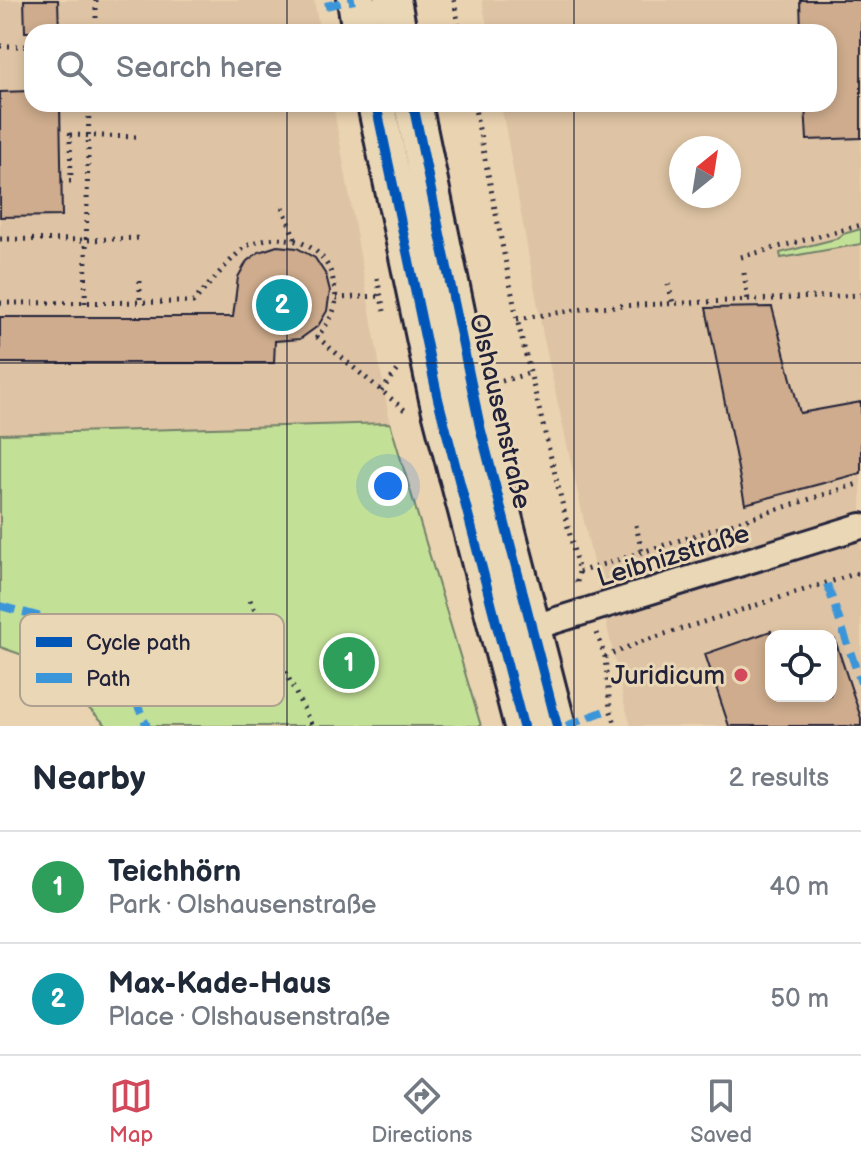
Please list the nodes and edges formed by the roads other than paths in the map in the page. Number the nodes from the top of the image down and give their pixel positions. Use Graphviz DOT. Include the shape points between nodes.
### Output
graph roads {
  1 [pos="356,0"];
  2 [pos="392,0"];
  3 [pos="360,24"];
  4 [pos="396,24"];
  5 [pos="378,112"];
  6 [pos="415,112"];
  7 [pos="861,526"];
  8 [pos="516,633"];
  9 [pos="523,726"];
  10 [pos="557,726"];
  1 -- 3 [label="street"];
  2 -- 4 [label="street"];
  5 -- 8 [label="street, Olshausenstraße" via="438,399"];
  6 -- 8 [label="street, Olshausenstraße"];
  7 -- 8 [label="street, Leibnizstraße"];
  8 -- 9 [label="street, Olshausenstraße"];
  8 -- 10 [label="street, Olshausenstraße"];
}
